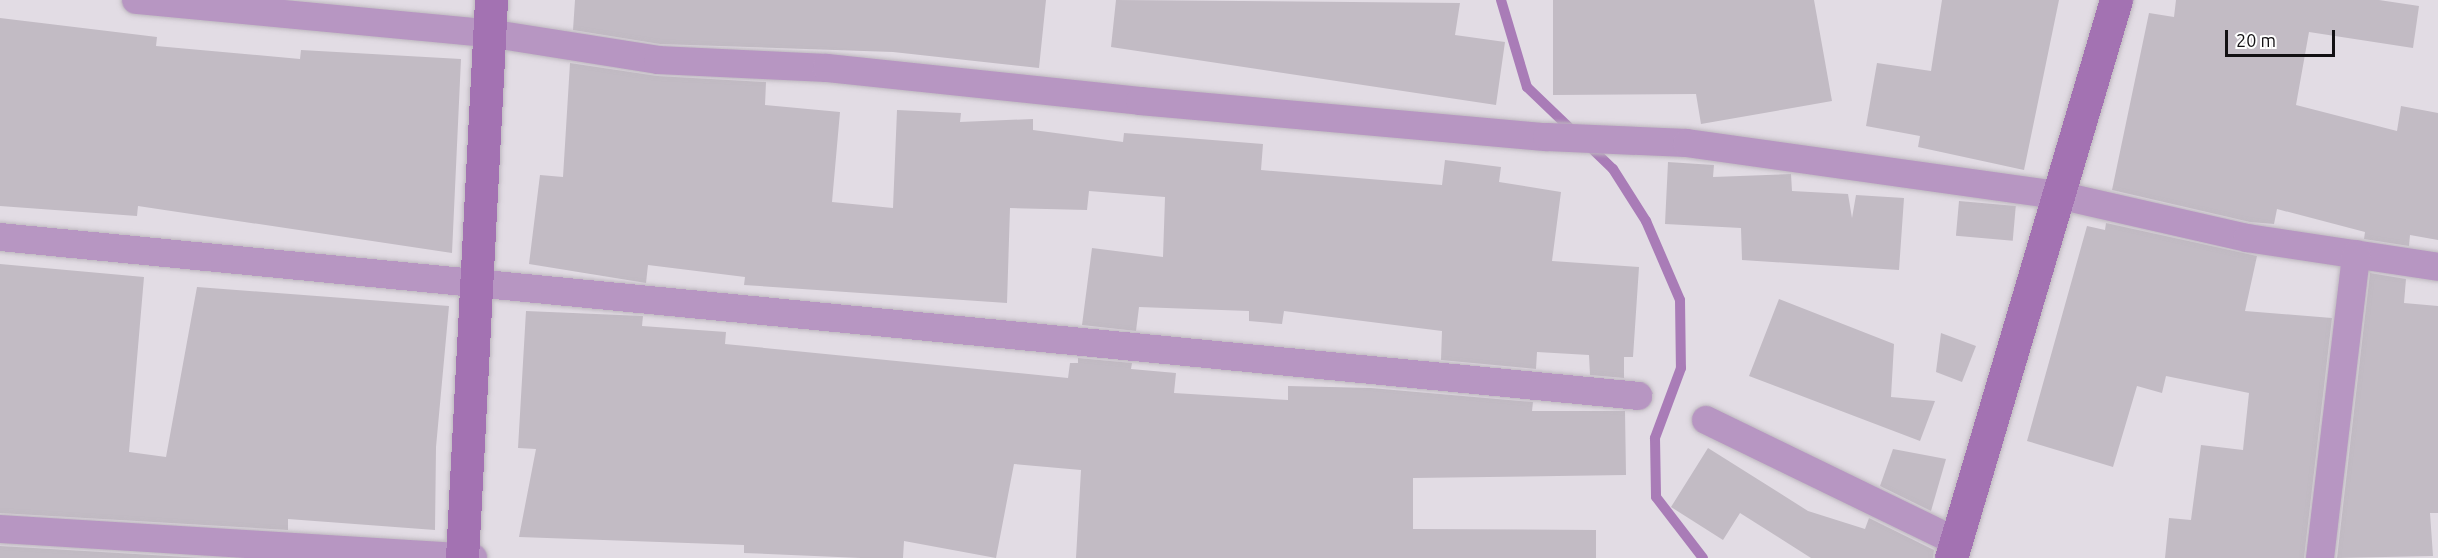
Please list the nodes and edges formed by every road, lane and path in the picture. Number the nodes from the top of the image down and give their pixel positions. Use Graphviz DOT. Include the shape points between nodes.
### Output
graph roads {
  1 [pos="136,0"];
  2 [pos="491,0"];
  3 [pos="2116,0"];
  4 [pos="488,33"];
  5 [pos="2058,195"];
  6 [pos="0,237"];
  7 [pos="2356,254"];
  8 [pos="2438,267"];
  9 [pos="476,283"];
  10 [pos="1638,396"];
  11 [pos="1706,420"];
  12 [pos="0,529"];
  13 [pos="1953,550"];
  14 [pos="462,558"];
  15 [pos="473,558"];
  16 [pos="2320,558"];
  1 -- 4 [label="street"];
  2 -- 4 [label="street"];
  3 -- 5 [label="street"];
  4 -- 5 [label="street" via="658,60 827,68 1547,136 1588,135 1686,143"];
  4 -- 9 [label="street"];
  5 -- 7 [label="street" via="2247,238"];
  5 -- 13 [label="street"];
  6 -- 9 [label="street"];
  7 -- 8 [label="street"];
  7 -- 16 [label="street"];
  9 -- 10 [label="street"];
  9 -- 14 [label="street"];
  11 -- 13 [label="street"];
  12 -- 14 [label="street"];
  14 -- 15 [label="street"];
}
